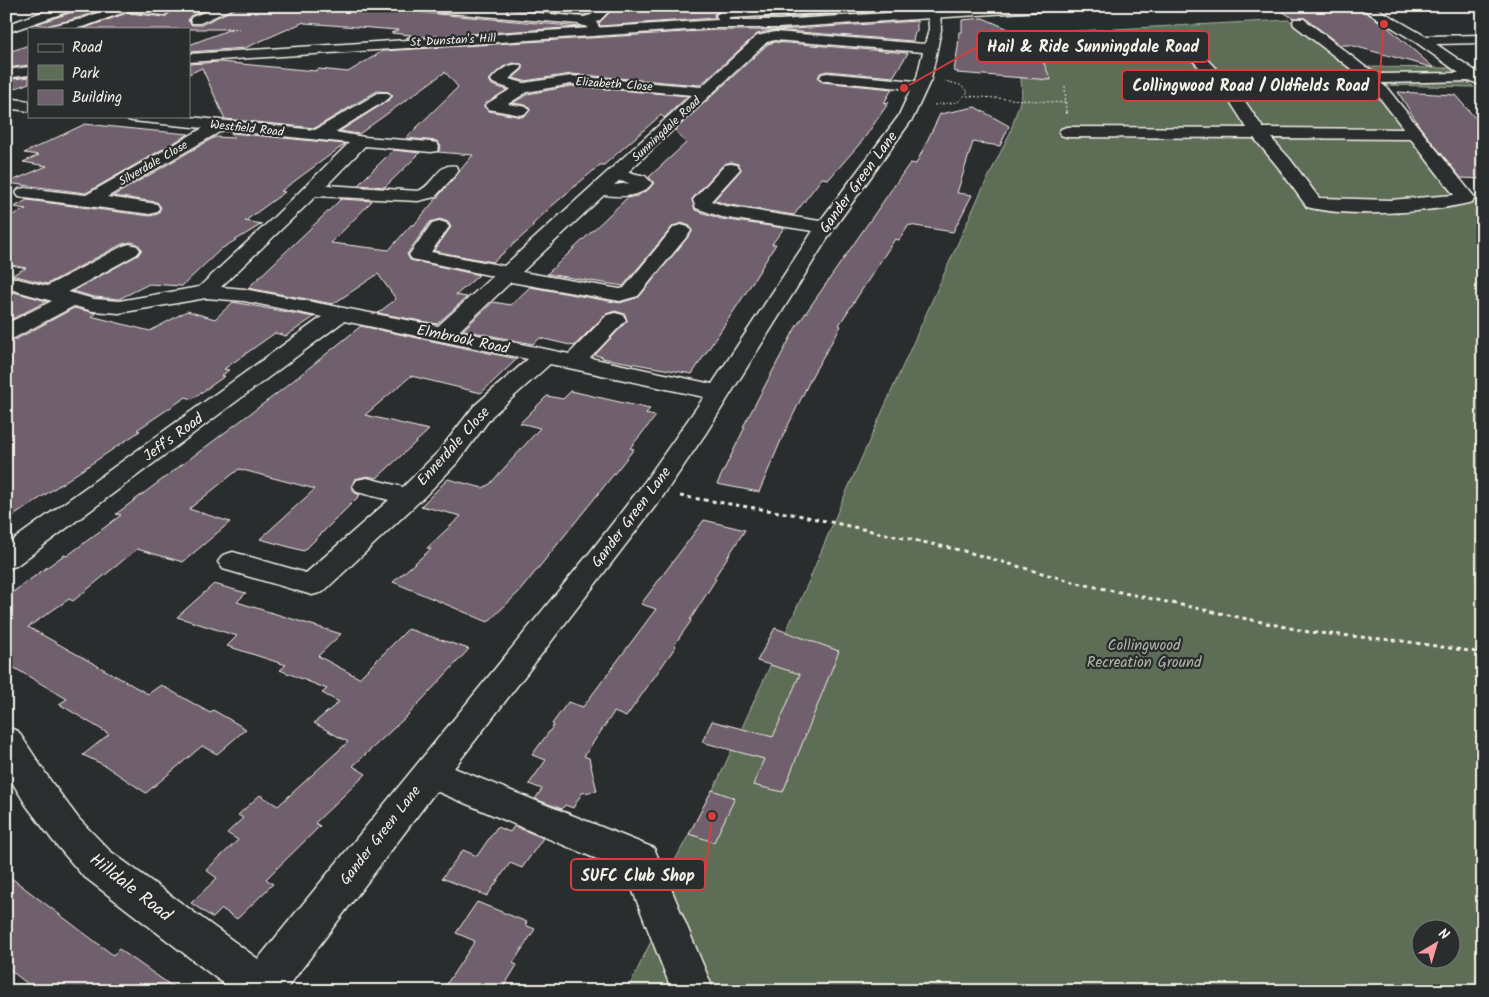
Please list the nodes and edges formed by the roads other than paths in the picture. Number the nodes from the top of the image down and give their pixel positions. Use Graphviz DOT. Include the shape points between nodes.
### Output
graph roads {
  1 [pos="71,6"];
  2 [pos="128,6"];
  3 [pos="232,6"];
  4 [pos="414,6"];
  5 [pos="598,6"];
  6 [pos="608,6"];
  7 [pos="871,6"];
  8 [pos="959,6"];
  9 [pos="1056,6"];
  10 [pos="1173,6"];
  11 [pos="1207,6"];
  12 [pos="1364,6"];
  13 [pos="934,9"];
  14 [pos="164,11"];
  15 [pos="812,13"];
  16 [pos="583,20"];
  17 [pos="721,22"];
  18 [pos="1299,22"];
  19 [pos="222,23"];
  20 [pos="12,27"];
  21 [pos="30,28"];
  22 [pos="59,28"];
  23 [pos="595,32"];
  24 [pos="28,33"];
  25 [pos="1483,39"];
  26 [pos="1422,40"];
  27 [pos="6,42"];
  28 [pos="931,49"];
  29 [pos="1192,52"];
  30 [pos="190,58"];
  31 [pos="515,68"];
  32 [pos="28,72"];
  33 [pos="6,74"];
  34 [pos="827,77"];
  35 [pos="1370,78"];
  36 [pos="1479,80"];
  37 [pos="1224,81"];
  38 [pos="923,82"];
  39 [pos="523,88"];
  40 [pos="705,92"];
  41 [pos="383,96"];
  42 [pos="6,103"];
  43 [pos="28,106"];
  44 [pos="522,110"];
  45 [pos="149,118"];
  46 [pos="218,126"];
  47 [pos="1067,132"];
  48 [pos="1258,133"];
  49 [pos="1415,134"];
  50 [pos="318,136"];
  51 [pos="360,142"];
  52 [pos="430,147"];
  53 [pos="731,169"];
  54 [pos="450,170"];
  55 [pos="616,175"];
  56 [pos="600,189"];
  57 [pos="311,190"];
  58 [pos="25,193"];
  59 [pos="88,201"];
  60 [pos="150,208"];
  61 [pos="439,227"];
  62 [pos="825,227"];
  63 [pos="681,231"];
  64 [pos="130,250"];
  65 [pos="507,274"];
  66 [pos="6,282"];
  67 [pos="206,292"];
  68 [pos="51,293"];
  69 [pos="72,298"];
  70 [pos="340,314"];
  71 [pos="615,320"];
  72 [pos="6,333"];
  73 [pos="443,334"];
  74 [pos="544,356"];
  75 [pos="574,362"];
  76 [pos="719,393"];
  77 [pos="367,486"];
  78 [pos="407,496"];
  79 [pos="6,559"];
  80 [pos="233,562"];
  81 [pos="6,741"];
  82 [pos="429,773"];
  83 [pos="260,989"];
  84 [pos="693,991"];
  1 -- 20 [label="main road"];
  2 -- 14 [label="main road"];
  2 -- 22 [label="main road"];
  3 -- 19 [label="main road" via="196,20"];
  4 -- 16 [label="main road"];
  5 -- 16 [label="main road"];
  6 -- 16 [label="main road" via="595,18"];
  7 -- 15 [label="main road"];
  8 -- 13 [label="main road"];
  9 -- 13 [label="main road"];
  10 -- 11 [label="main road"];
  12 -- 26 [label="main road"];
  13 -- 15 [label="main road, St Dunstan's Hill"];
  13 -- 17 [label="main road, St Dunstan's Hill" via="778,24"];
  13 -- 28 [label="main road, Gander Green Lane" via="935,30"];
  15 -- 17 [label="main road, St Dunstan's Hill"];
  16 -- 23 [label="main road" via="592,25"];
  17 -- 23 [label="main road, St Dunstan's Hill"];
  18 -- 35 [label="main road"];
  20 -- 21 [label="main road"];
  23 -- 30 [label="main road, St Dunstan's Hill"];
  24 -- 27 [label="main road"];
  25 -- 26 [label="main road"];
  26 -- 36 [label="main road"];
  28 -- 38 [label="main road, Gander Green Lane"];
  28 -- 40 [label="main road, Sunningdale Road" via="766,37"];
  29 -- 37 [label="main road"];
  31 -- 39 [label="main road, Elizabeth Close" via="498,80"];
  32 -- 33 [label="main road"];
  34 -- 38 [label="main road"];
  35 -- 36 [label="main road"];
  35 -- 37 [label="main road"];
  35 -- 49 [label="main road"];
  37 -- 48 [label="main road"];
  38 -- 62 [label="main road, Gander Green Lane" via="899,126"];
  39 -- 40 [label="main road, Elizabeth Close" via="579,80"];
  39 -- 44 [label="main road, Elizabeth Close" via="493,106"];
  40 -- 55 [label="main road, Sunningdale Road"];
  41 -- 50 [label="main road"];
  42 -- 43 [label="main road"];
  45 -- 46 [label="main road, Westfield Road"];
  46 -- 50 [label="main road, Westfield Road"];
  46 -- 59 [label="main road, Silverdale Close"];
  47 -- 48 [label="main road"];
  48 -- 49 [label="main road"];
  48 -- 49 [label="main road" via="1313,203 1343,206 1422,204 1466,198"];
  50 -- 51 [label="main road, Westfield Road" via="357,139"];
  51 -- 52 [label="main road, Westfield Road"];
  51 -- 57 [label="main road"];
  53 -- 62 [label="main road" via="702,200 702,204 722,211"];
  54 -- 57 [label="main road" via="430,193 418,196"];
  55 -- 56 [label="main road, Sunningdale Road"];
  55 -- 56 [label="main road" via="643,183 635,190"];
  56 -- 65 [label="main road, Sunningdale Road"];
  57 -- 67 [label="main road"];
  58 -- 59 [label="main road, Silverdale Close"];
  59 -- 60 [label="main road, Silverdale Close"];
  61 -- 65 [label="main road" via="419,255"];
  62 -- 76 [label="main road, Gander Green Lane"];
  63 -- 65 [label="main road" via="626,294"];
  64 -- 68 [label="main road"];
  65 -- 73 [label="main road, Sunningdale Road"];
  66 -- 68 [label="main road, Elmbrook Road"];
  67 -- 69 [label="main road, Elmbrook Road" via="119,306"];
  67 -- 70 [label="main road, Elmbrook Road" via="244,294"];
  68 -- 69 [label="main road, Elmbrook Road"];
  69 -- 72 [label="main road"];
  70 -- 73 [label="main road, Elmbrook Road"];
  70 -- 79 [label="main road, Jeff's Road"];
  71 -- 75 [label="main road"];
  73 -- 74 [label="main road, Elmbrook Road"];
  74 -- 75 [label="main road, Elmbrook Road"];
  74 -- 78 [label="main road, Ennerdale Close" via="475,419 460,443"];
  75 -- 76 [label="main road, Elmbrook Road"];
  76 -- 82 [label="main road, Gander Green Lane" via="654,490"];
  77 -- 78 [label="main road, Ennerdale Close"];
  78 -- 80 [label="main road, Ennerdale Close" via="312,585"];
  81 -- 83 [label="main road, Hilldale Road" via="44,801 96,864"];
  82 -- 83 [label="main road, Gander Green Lane"];
  82 -- 84 [label="main road" via="640,860"];
}
